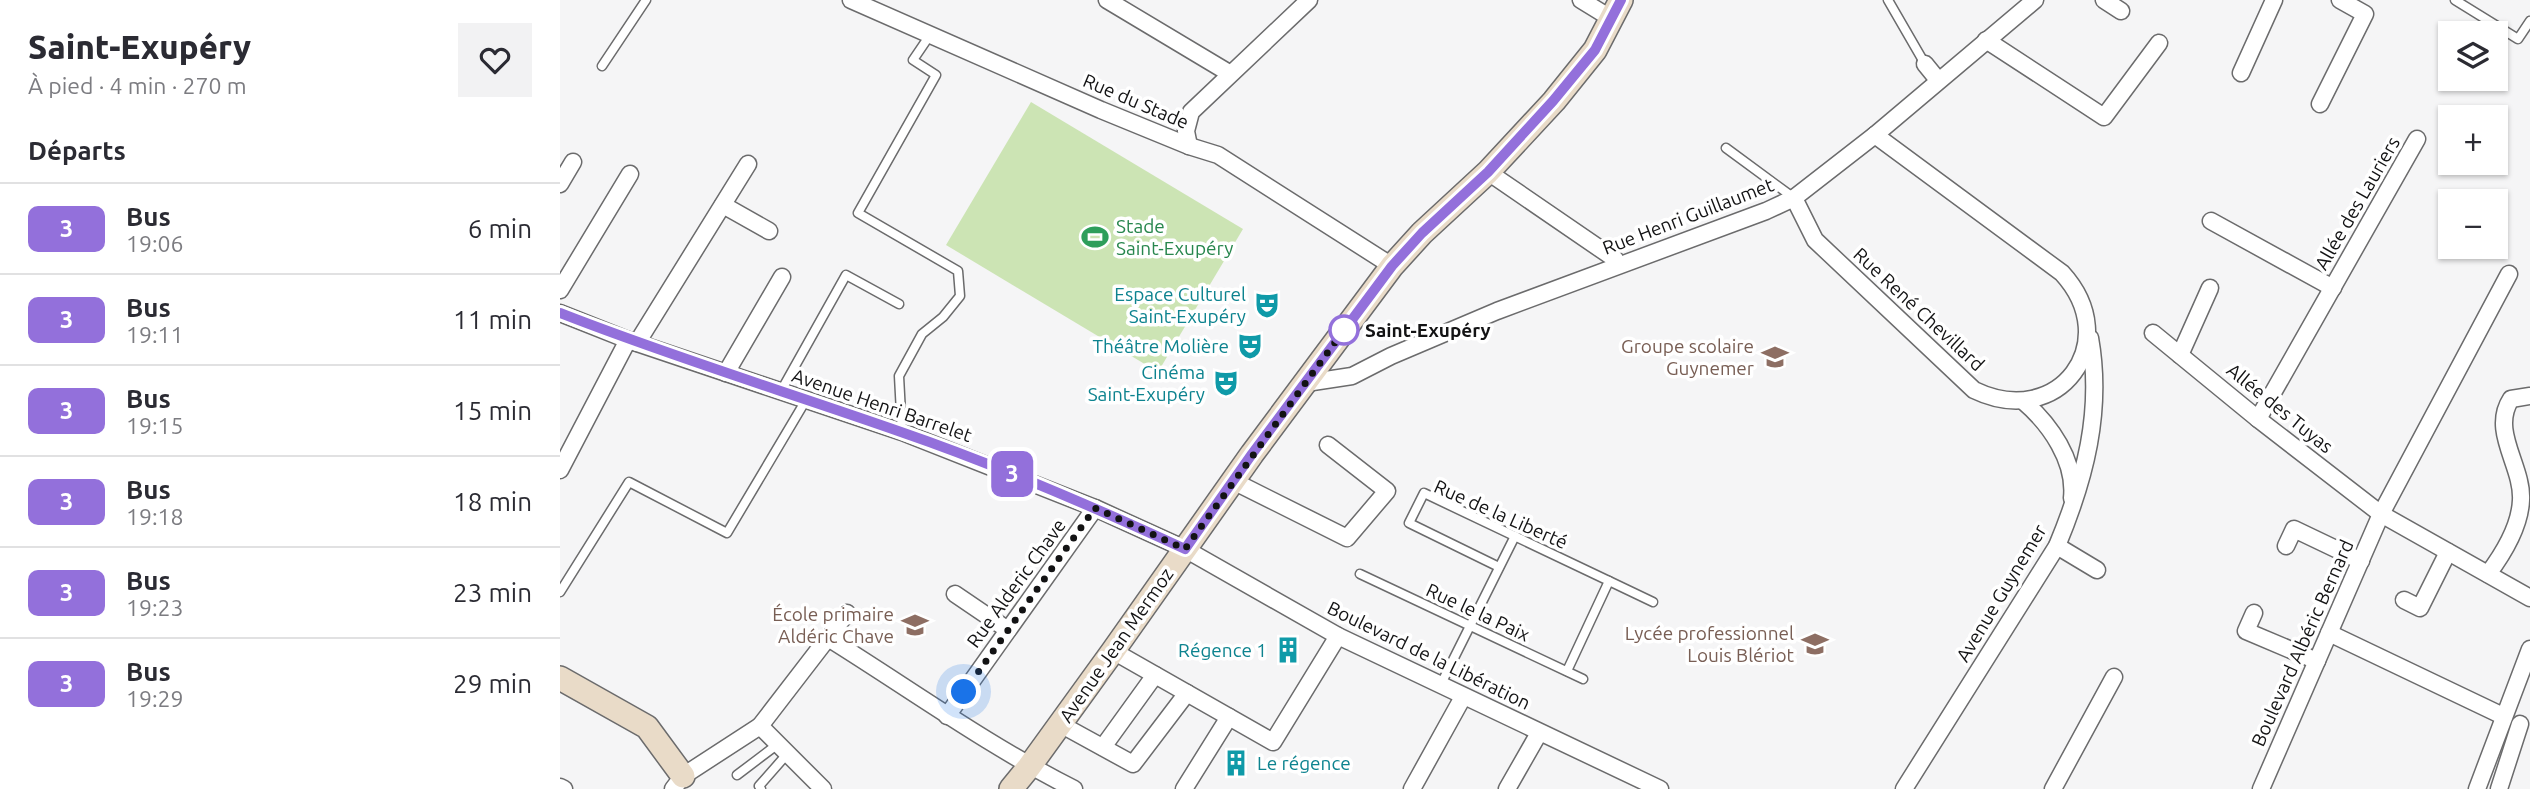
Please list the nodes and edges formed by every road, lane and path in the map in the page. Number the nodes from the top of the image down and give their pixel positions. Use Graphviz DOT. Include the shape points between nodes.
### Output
graph roads {
  1 [pos="646,0"];
  2 [pos="851,0"];
  3 [pos="1107,0"];
  4 [pos="1309,0"];
  5 [pos="1581,0"];
  6 [pos="1888,0"];
  7 [pos="2035,0"];
  8 [pos="2104,0"];
  9 [pos="2274,0"];
  10 [pos="2340,0"];
  11 [pos="2455,0"];
  12 [pos="1616,10"];
  13 [pos="2121,11"];
  14 [pos="2530,20"];
  15 [pos="930,34"];
  16 [pos="1986,40"];
  17 [pos="2159,43"];
  18 [pos="1925,64"];
  19 [pos="602,66"];
  20 [pos="2241,73"];
  21 [pos="1229,74"];
  22 [pos="1938,80"];
  23 [pos="2320,104"];
  24 [pos="1875,135"];
  25 [pos="2417,139"];
  26 [pos="1189,146"];
  27 [pos="1726,148"];
  28 [pos="573,162"];
  29 [pos="748,164"];
  30 [pos="1488,172"];
  31 [pos="630,174"];
  32 [pos="560,184"];
  33 [pos="1794,198"];
  34 [pos="723,205"];
  35 [pos="2211,221"];
  36 [pos="769,231"];
  37 [pos="1615,259"];
  38 [pos="1392,266"];
  39 [pos="2509,274"];
  40 [pos="782,277"];
  41 [pos="2210,288"];
  42 [pos="2333,288"];
  43 [pos="560,290"];
  44 [pos="899,303"];
  45 [pos="560,313"];
  46 [pos="2087,321"];
  47 [pos="2153,333"];
  48 [pos="633,342"];
  49 [pos="2180,355"];
  50 [pos="726,373"];
  51 [pos="1306,383"];
  52 [pos="781,391"];
  53 [pos="2530,396"];
  54 [pos="806,400"];
  55 [pos="2024,401"];
  56 [pos="2258,419"];
  57 [pos="902,432"];
  58 [pos="1328,444"];
  59 [pos="560,470"];
  60 [pos="1233,481"];
  61 [pos="1095,508"];
  62 [pos="2381,514"];
  63 [pos="2070,515"];
  64 [pos="1514,536"];
  65 [pos="2057,546"];
  66 [pos="2286,546"];
  67 [pos="1185,549"];
  68 [pos="2448,552"];
  69 [pos="2361,561"];
  70 [pos="1499,567"];
  71 [pos="2097,570"];
  72 [pos="1360,574"];
  73 [pos="2488,574"];
  74 [pos="1609,581"];
  75 [pos="560,592"];
  76 [pos="955,594"];
  77 [pos="2530,598"];
  78 [pos="2404,600"];
  79 [pos="1653,602"];
  80 [pos="847,613"];
  81 [pos="2254,613"];
  82 [pos="1470,626"];
  83 [pos="1008,630"];
  84 [pos="2329,633"];
  85 [pos="1338,636"];
  86 [pos="828,638"];
  87 [pos="2530,649"];
  88 [pos="1113,650"];
  89 [pos="2317,661"];
  90 [pos="1567,671"];
  91 [pos="1155,675"];
  92 [pos="2114,677"];
  93 [pos="560,678"];
  94 [pos="1583,679"];
  95 [pos="1440,686"];
  96 [pos="1187,693"];
  97 [pos="1463,697"];
  98 [pos="947,716"];
  99 [pos="2503,716"];
  100 [pos="1229,717"];
  101 [pos="1060,724"];
  102 [pos="2520,724"];
  103 [pos="760,726"];
  104 [pos="1539,733"];
  105 [pos="1103,747"];
  106 [pos="783,749"];
  107 [pos="1029,767"];
  108 [pos="737,775"];
  109 [pos="683,785"];
  110 [pos="761,789"];
  111 [pos="823,789"];
  112 [pos="1011,789"];
  113 [pos="1074,789"];
  114 [pos="1184,789"];
  115 [pos="1412,789"];
  116 [pos="1507,789"];
  117 [pos="1660,789"];
  118 [pos="1904,789"];
  119 [pos="2053,789"];
  120 [pos="2261,789"];
  121 [pos="2477,789"];
  122 [pos="2499,789"];
  1 -- 19 [label="lane"];
  2 -- 15 [label="street, Rue du Stade"];
  3 -- 21 [label="street"];
  4 -- 21 [label="street"];
  5 -- 12 [label="street"];
  6 -- 18 [label="lane"];
  7 -- 16 [label="street, Rue Henri Guillaumet"];
  8 -- 13 [label="street"];
  9 -- 20 [label="street"];
  10 -- 23 [label="street" via="2365,15"];
  11 -- 14 [label="lane" via="2518,39"];
  12 -- 30 [label="street, Avenue Jean Mermoz" via="1595,50"];
  15 -- 26 [label="street, Rue du Stade"];
  15 -- 57 [label="lane" via="913,60 936,75 859,213 958,271 960,296 922,334 899,376"];
  16 -- 17 [label="street" via="2104,117"];
  16 -- 22 [label="street, Rue Henri Guillaumet"];
  18 -- 22 [label="street"];
  21 -- 26 [label="street" via="1191,112 1186,131"];
  22 -- 24 [label="street, Rue Henri Guillaumet"];
  24 -- 33 [label="street, Rue Henri Guillaumet"];
  24 -- 46 [label="street, Rue René Chevillard" via="2062,273 2083,303"];
  25 -- 42 [label="street, Allée des Lauriers"];
  26 -- 38 [label="street, Rue du Stade" via="1218,155"];
  27 -- 33 [label="lane"];
  28 -- 32 [label="street"];
  29 -- 34 [label="street"];
  30 -- 37 [label="street"];
  30 -- 38 [label="street, Avenue Jean Mermoz"];
  31 -- 43 [label="street"];
  33 -- 51 [label="street, Rue Henri Guillaumet" via="1497,311 1352,376"];
  33 -- 55 [label="street, Rue René Chevillard" via="1815,240 1974,390 2009,402"];
  34 -- 36 [label="street"];
  34 -- 48 [label="street"];
  35 -- 42 [label="street, Allée des Lauriers"];
  38 -- 51 [label="street, Avenue Jean Mermoz"];
  39 -- 62 [label="street, Boulevard Albéric Bernard"];
  40 -- 50 [label="street"];
  41 -- 49 [label="street"];
  42 -- 56 [label="street, Allée des Lauriers"];
  44 -- 52 [label="lane" via="846,275"];
  45 -- 48 [label="street, Avenue Henri Barrelet"];
  46 -- 55 [label="street, Rue René Chevillard" via="2087,339 2073,373 2045,396"];
  46 -- 63 [label="street, Avenue Guynemer" via="2096,399 2090,445"];
  47 -- 49 [label="street, Allée des Tuyas"];
  48 -- 50 [label="street, Avenue Henri Barrelet"];
  48 -- 59 [label="street"];
  49 -- 56 [label="street, Allée des Tuyas"];
  50 -- 52 [label="street, Avenue Henri Barrelet"];
  51 -- 60 [label="street, Avenue Jean Mermoz"];
  52 -- 54 [label="street, Avenue Henri Barrelet"];
  53 -- 73 [label="street" via="2511,399 2507,406 2503,426 2522,499 2501,556"];
  54 -- 57 [label="street, Avenue Henri Barrelet"];
  54 -- 75 [label="lane" via="727,533 629,482"];
  55 -- 63 [label="street" via="2039,414 2062,452 2073,489"];
  56 -- 62 [label="street, Allée des Tuyas"];
  57 -- 61 [label="street, Avenue Henri Barrelet"];
  58 -- 60 [label="street" via="1387,491 1348,538"];
  60 -- 67 [label="street, Avenue Jean Mermoz"];
  61 -- 67 [label="street, Avenue Henri Barrelet"];
  61 -- 83 [label="street, Rue Alderic Chave"];
  62 -- 68 [label="street"];
  62 -- 69 [label="street, Boulevard Albéric Bernard"];
  63 -- 65 [label="street, Avenue Guynemer"];
  64 -- 70 [label="lane"];
  64 -- 70 [label="lane, Rue de la Liberté" via="1423,493 1409,523"];
  64 -- 74 [label="lane, Rue de la Liberté"];
  65 -- 71 [label="street"];
  65 -- 118 [label="street, Avenue Guynemer"];
  66 -- 69 [label="street" via="2294,529"];
  67 -- 85 [label="street, Boulevard de la Libération"];
  67 -- 88 [label="street, Avenue Jean Mermoz"];
  68 -- 73 [label="street"];
  68 -- 78 [label="street" via="2420,608"];
  69 -- 84 [label="street, Boulevard Albéric Bernard"];
  70 -- 82 [label="lane"];
  72 -- 82 [label="lane, Rue le la Paix"];
  73 -- 77 [label="street"];
  74 -- 79 [label="lane, Rue de la Liberté"];
  74 -- 90 [label="lane"];
  76 -- 83 [label="street"];
  80 -- 86 [label="street"];
  81 -- 89 [label="street" via="2246,631"];
  82 -- 90 [label="lane, Rue le la Paix"];
  82 -- 95 [label="lane"];
  83 -- 98 [label="street, Rue Alderic Chave"];
  84 -- 89 [label="street, Boulevard Albéric Bernard"];
  84 -- 99 [label="street"];
  85 -- 95 [label="street, Boulevard de la Libération"];
  85 -- 100 [label="street" via="1273,742"];
  86 -- 98 [label="street"];
  86 -- 103 [label="street"];
  87 -- 99 [label="street"];
  88 -- 91 [label="street"];
  88 -- 101 [label="street, Avenue Jean Mermoz"];
  89 -- 120 [label="street, Boulevard Albéric Bernard"];
  90 -- 94 [label="lane, Rue le la Paix"];
  91 -- 96 [label="street"];
  91 -- 105 [label="street"];
  92 -- 119 [label="street"];
  93 -- 109 [label="street" via="647,727"];
  95 -- 97 [label="street, Boulevard de la Libération"];
  96 -- 100 [label="street"];
  96 -- 105 [label="street" via="1133,764"];
  97 -- 104 [label="street, Boulevard de la Libération"];
  97 -- 115 [label="street"];
  98 -- 107 [label="street"];
  99 -- 121 [label="street"];
  100 -- 114 [label="street"];
  101 -- 105 [label="street"];
  101 -- 107 [label="street, Avenue Jean Mermoz"];
  102 -- 122 [label="street"];
  103 -- 106 [label="street"];
  103 -- 109 [label="street"];
  104 -- 116 [label="street"];
  104 -- 117 [label="street, Boulevard de la Libération"];
  106 -- 108 [label="lane"];
  106 -- 110 [label="lane"];
  106 -- 111 [label="street"];
  107 -- 112 [label="street, Avenue Jean Mermoz"];
  107 -- 113 [label="street"];
}
